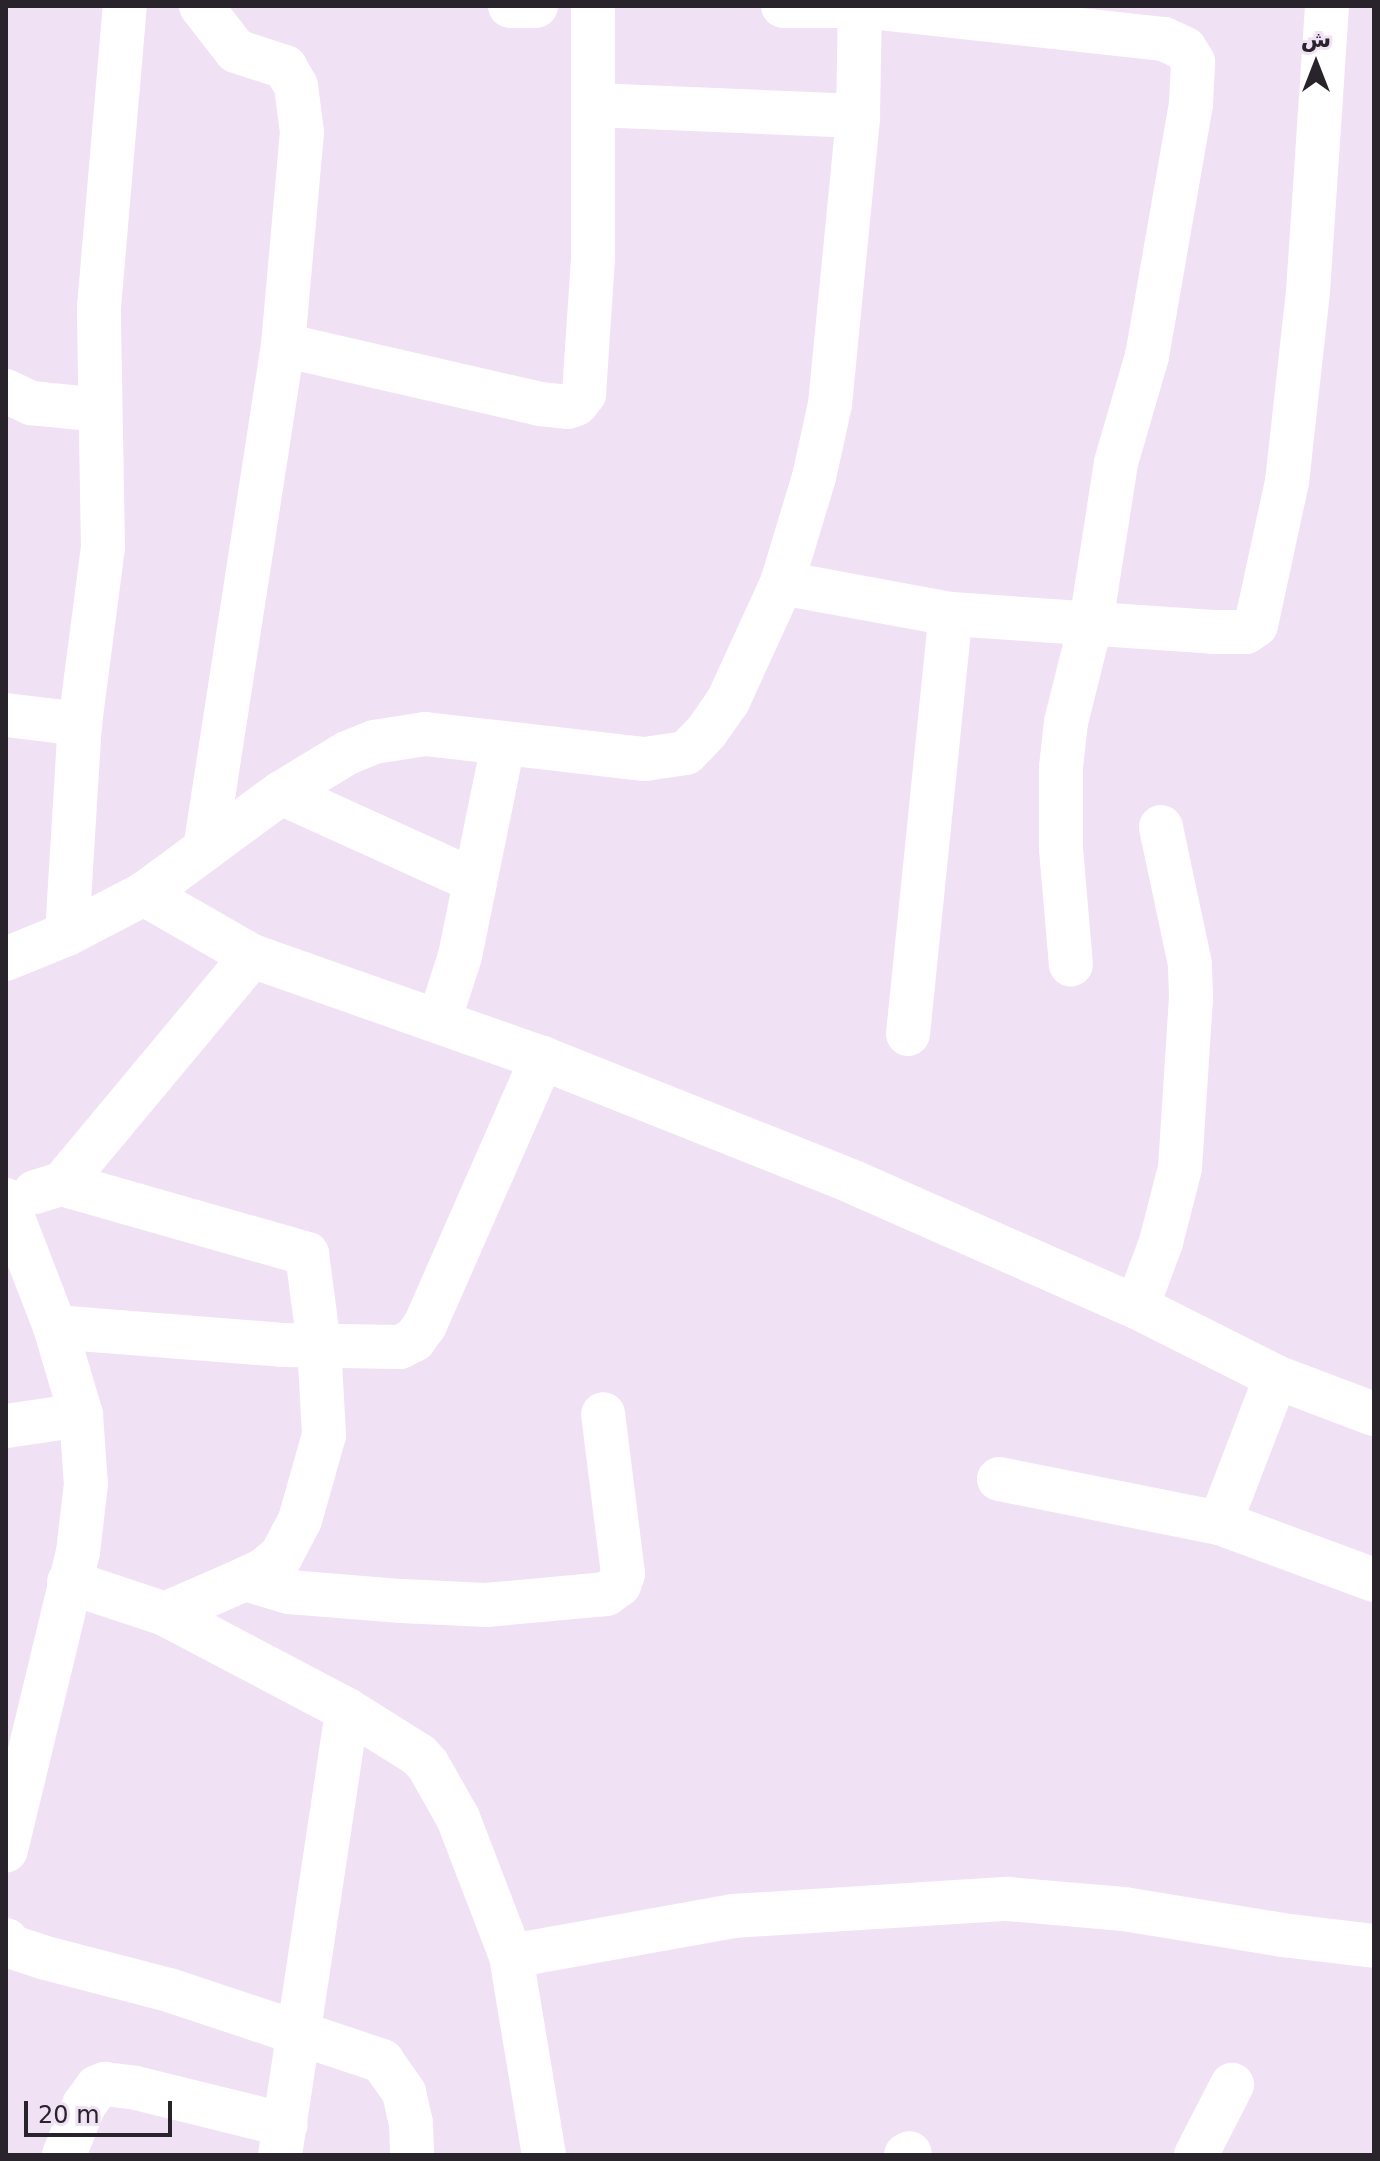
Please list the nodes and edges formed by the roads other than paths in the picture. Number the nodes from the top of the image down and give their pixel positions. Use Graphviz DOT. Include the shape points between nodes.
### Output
graph roads {
  1 [pos="125,6"];
  2 [pos="201,6"];
  3 [pos="510,6"];
  4 [pos="536,6"];
  5 [pos="593,6"];
  6 [pos="783,6"];
  7 [pos="860,6"];
  8 [pos="1327,6"];
  9 [pos="595,105"];
  10 [pos="858,116"];
  11 [pos="283,345"];
  12 [pos="6,391"];
  13 [pos="100,410"];
  14 [pos="782,583"];
  15 [pos="951,614"];
  16 [pos="1091,622"];
  17 [pos="6,715"];
  18 [pos="80,724"];
  19 [pos="503,744"];
  20 [pos="281,793"];
  21 [pos="1161,827"];
  22 [pos="205,849"];
  23 [pos="475,881"];
  24 [pos="144,894"];
  25 [pos="67,934"];
  26 [pos="252,956"];
  27 [pos="6,959"];
  28 [pos="1071,965"];
  29 [pos="439,1021"];
  30 [pos="908,1034"];
  31 [pos="542,1058"];
  32 [pos="62,1184"];
  33 [pos="6,1200"];
  34 [pos="1137,1307"];
  35 [pos="55,1327"];
  36 [pos="319,1345"];
  37 [pos="1276,1377"];
  38 [pos="603,1414"];
  39 [pos="1374,1414"];
  40 [pos="81,1415"];
  41 [pos="6,1426"];
  42 [pos="999,1479"];
  43 [pos="1220,1523"];
  44 [pos="245,1579"];
  45 [pos="1374,1580"];
  46 [pos="69,1582"];
  47 [pos="165,1614"];
  48 [pos="347,1710"];
  49 [pos="22,1714"];
  50 [pos="6,1850"];
  51 [pos="6,1940"];
  52 [pos="1374,1946"];
  53 [pos="511,1956"];
  54 [pos="300,2036"];
  55 [pos="1232,2085"];
  56 [pos="283,2140"];
  57 [pos="64,2155"];
  58 [pos="412,2155"];
  59 [pos="544,2155"];
  60 [pos="1196,2155"];
  1 -- 13 [label="street" via="99,307"];
  2 -- 11 [label="street" via="236,51 285,67 296,86 302,132"];
  3 -- 4 [label="street"];
  5 -- 9 [label="street"];
  6 -- 7 [label="street"];
  7 -- 10 [label="street"];
  7 -- 16 [label="street" via="1164,39 1185,49 1193,62 1191,104 1147,356 1116,463"];
  8 -- 16 [label="street" via="1307,308 1287,482 1259,620 1246,632"];
  9 -- 10 [label="street"];
  9 -- 11 [label="street" via="587,387 576,404 540,404"];
  10 -- 14 [label="street" via="830,404"];
  11 -- 22 [label="street"];
  12 -- 13 [label="street" via="31,403"];
  13 -- 18 [label="street" via="103,548"];
  14 -- 15 [label="street"];
  14 -- 19 [label="street" via="728,701 686,753 645,759"];
  15 -- 16 [label="street"];
  15 -- 30 [label="street"];
  16 -- 28 [label="street" via="1066,722 1061,767 1061,849"];
  17 -- 18 [label="street"];
  18 -- 25 [label="street"];
  19 -- 20 [label="street" via="425,734 397,736 347,753"];
  19 -- 23 [label="street"];
  20 -- 22 [label="street"];
  20 -- 23 [label="street"];
  21 -- 34 [label="street" via="1190,964 1191,996 1180,1168"];
  22 -- 24 [label="street"];
  23 -- 29 [label="street" via="460,956"];
  24 -- 25 [label="street"];
  24 -- 26 [label="street"];
  25 -- 27 [label="street"];
  26 -- 29 [label="street"];
  26 -- 32 [label="street"];
  29 -- 31 [label="street"];
  31 -- 34 [label="street" via="853,1182"];
  31 -- 36 [label="street" via="418,1337 400,1347"];
  32 -- 33 [label="street"];
  32 -- 36 [label="street" via="307,1254"];
  33 -- 35 [label="street"];
  34 -- 37 [label="street"];
  35 -- 36 [label="street"];
  35 -- 40 [label="street"];
  36 -- 44 [label="street" via="324,1435 300,1520 281,1556"];
  37 -- 39 [label="street"];
  37 -- 43 [label="street"];
  38 -- 44 [label="street" via="623,1574 619,1585 606,1594 486,1605 289,1592"];
  40 -- 41 [label="street"];
  40 -- 46 [label="street" via="86,1484"];
  42 -- 43 [label="street"];
  43 -- 45 [label="street"];
  44 -- 47 [label="street"];
  46 -- 47 [label="street"];
  46 -- 49 [label="street"];
  47 -- 48 [label="street"];
  48 -- 53 [label="street" via="428,1765 458,1818"];
  48 -- 54 [label="street"];
  49 -- 50 [label="street"];
  51 -- 54 [label="street" via="42,1957 169,1990"];
  52 -- 53 [label="street" via="1124,1909 1007,1899 733,1916"];
  53 -- 59 [label="street"];
  54 -- 56 [label="street"];
  54 -- 58 [label="street" via="388,2066 404,2093"];
  55 -- 60 [label="street"];
  56 -- 57 [label="street" via="136,2088 105,2084 84,2105"];
}
